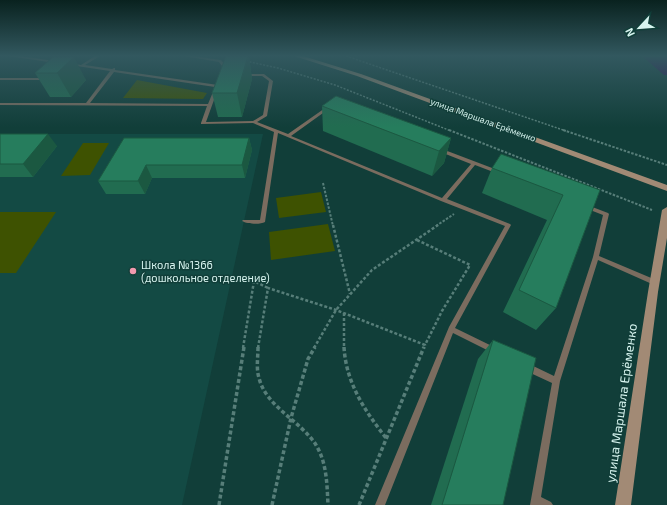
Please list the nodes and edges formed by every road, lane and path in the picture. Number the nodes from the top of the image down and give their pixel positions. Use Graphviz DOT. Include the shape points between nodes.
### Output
graph roads {
  1 [pos="106,80"];
  2 [pos="178,80"];
  3 [pos="270,80"];
  4 [pos="316,80"];
  5 [pos="373,80"];
  6 [pos="416,80"];
  7 [pos="219,81"];
  8 [pos="217,86"];
  9 [pos="88,103"];
  10 [pos="0,104"];
  11 [pos="210,105"];
  12 [pos="337,110"];
  13 [pos="254,122"];
  14 [pos="276,131"];
  15 [pos="288,136"];
  16 [pos="438,149"];
  17 [pos="474,163"];
  18 [pos="667,165"];
  19 [pos="503,174"];
  20 [pos="323,183"];
  21 [pos="667,188"];
  22 [pos="443,200"];
  23 [pos="577,203"];
  24 [pos="652,210"];
  25 [pos="667,210"];
  26 [pos="455,214"];
  27 [pos="245,221"];
  28 [pos="417,240"];
  29 [pos="596,257"];
  30 [pos="654,282"];
  31 [pos="268,288"];
  32 [pos="350,294"];
  33 [pos="336,310"];
  34 [pos="344,313"];
  35 [pos="451,329"];
  36 [pos="425,345"];
  37 [pos="500,354"];
  38 [pos="521,364"];
  39 [pos="556,381"];
  40 [pos="291,418"];
  41 [pos="386,438"];
  42 [pos="536,502"];
  43 [pos="274,504"];
  44 [pos="219,505"];
  45 [pos="328,505"];
  46 [pos="359,505"];
  47 [pos="380,505"];
  48 [pos="548,505"];
  49 [pos="623,505"];
  1 -- 9 [label="lane"];
  2 -- 8 [label="lane"];
  3 -- 13 [label="lane" via="265,116"];
  4 -- 24 [label="path"];
  5 -- 21 [label="street, улица Маршала Ерёменко"];
  6 -- 18 [label="path"];
  7 -- 8 [label="lane"];
  8 -- 11 [label="lane"];
  9 -- 10 [label="lane"];
  9 -- 11 [label="lane"];
  11 -- 13 [label="lane" via="203,123"];
  12 -- 15 [label="lane" via="330,107"];
  13 -- 14 [label="lane"];
  14 -- 15 [label="lane"];
  14 -- 27 [label="lane" via="262,222"];
  15 -- 22 [label="lane"];
  16 -- 17 [label="lane"];
  17 -- 19 [label="lane"];
  17 -- 22 [label="lane"];
  20 -- 32 [label="path"];
  22 -- 35 [label="lane" via="508,225"];
  23 -- 29 [label="lane" via="606,214"];
  25 -- 30 [label="street, улица Маршала Ерёменко"];
  26 -- 28 [label="path"];
  28 -- 32 [label="path" via="372,270"];
  28 -- 36 [label="path" via="470,265"];
  29 -- 30 [label="lane"];
  29 -- 39 [label="lane"];
  30 -- 49 [label="street, улица Маршала Ерёменко"];
  31 -- 33 [label="path"];
  31 -- 40 [label="path" via="258,358 259,380 270,398"];
  31 -- 44 [label="path" via="254,281"];
  32 -- 33 [label="path"];
  33 -- 34 [label="path"];
  33 -- 40 [label="path" via="308,359"];
  34 -- 36 [label="path"];
  34 -- 41 [label="path" via="346,365 354,390"];
  35 -- 37 [label="lane"];
  35 -- 47 [label="lane"];
  36 -- 41 [label="path"];
  38 -- 39 [label="lane"];
  39 -- 42 [label="lane"];
  40 -- 43 [label="path"];
  40 -- 45 [label="path" via="312,439 326,467"];
  41 -- 46 [label="path"];
  42 -- 48 [label="lane"];
}
